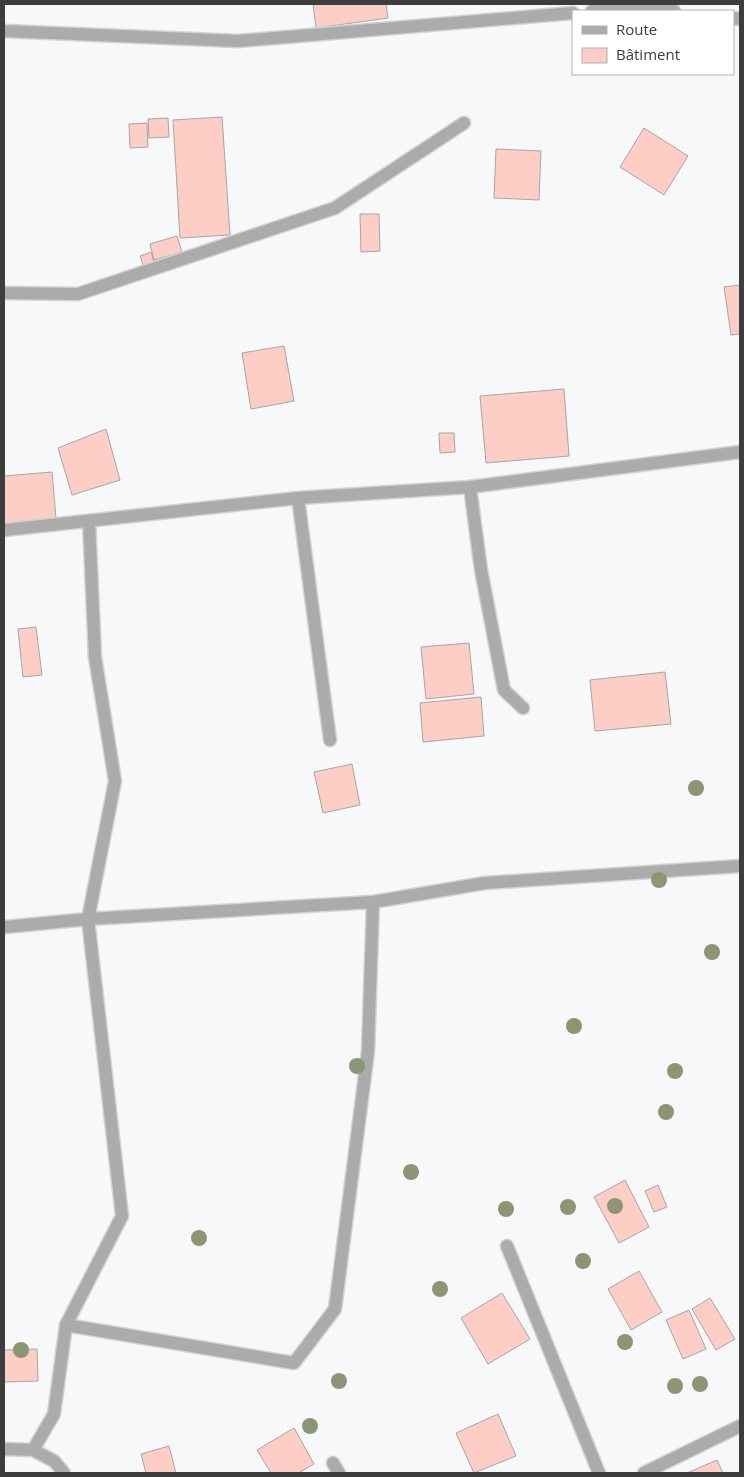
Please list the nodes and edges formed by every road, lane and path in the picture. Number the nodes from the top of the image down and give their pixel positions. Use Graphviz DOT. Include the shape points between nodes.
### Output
graph roads {
  1 [pos="604,10"];
  2 [pos="665,10"];
  3 [pos="572,13"];
  4 [pos="4,31"];
  5 [pos="464,123"];
  6 [pos="4,293"];
  7 [pos="740,452"];
  8 [pos="470,487"];
  9 [pos="298,498"];
  10 [pos="89,521"];
  11 [pos="4,530"];
  12 [pos="523,708"];
  13 [pos="330,740"];
  14 [pos="740,866"];
  15 [pos="373,902"];
  16 [pos="88,919"];
  17 [pos="5,927"];
  18 [pos="507,1246"];
  19 [pos="66,1325"];
  20 [pos="740,1426"];
  21 [pos="4,1449"];
  22 [pos="34,1450"];
  23 [pos="64,1473"];
  24 [pos="599,1473"];
  25 [pos="644,1473"];
  1 -- 2 [label="street" via="639,7"];
  3 -- 4 [label="street" via="238,42"];
  5 -- 6 [label="street" via="335,208 78,294"];
  7 -- 8 [label="street"];
  8 -- 9 [label="street"];
  8 -- 12 [label="street" via="481,570 504,690"];
  9 -- 10 [label="street"];
  9 -- 13 [label="street"];
  10 -- 11 [label="street"];
  10 -- 16 [label="street" via="95,657 115,781"];
  14 -- 15 [label="street" via="485,883"];
  15 -- 16 [label="street"];
  15 -- 19 [label="street" via="368,1051 335,1309 294,1364"];
  16 -- 17 [label="street"];
  16 -- 19 [label="street" via="122,1216"];
  18 -- 24 [label="street"];
  19 -- 22 [label="street" via="54,1414"];
  20 -- 25 [label="street"];
  21 -- 22 [label="street"];
  22 -- 23 [label="street" via="54,1461"];
}
